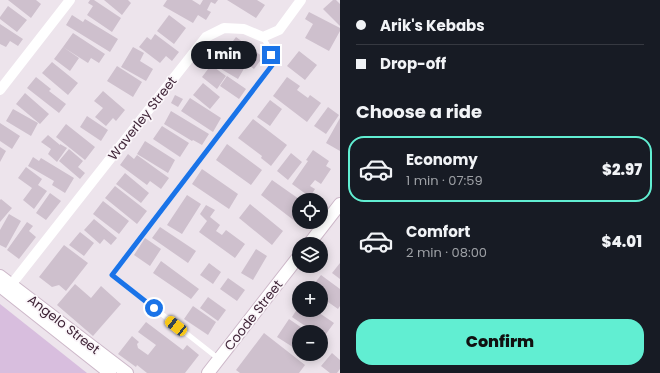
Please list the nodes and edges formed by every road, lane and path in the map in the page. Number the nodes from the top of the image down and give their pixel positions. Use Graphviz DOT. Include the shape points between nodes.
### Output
graph roads {
  1 [pos="70,0"];
  2 [pos="301,0"];
  3 [pos="263,38"];
  4 [pos="0,90"];
  5 [pos="340,204"];
  6 [pos="314,237"];
  7 [pos="292,265"];
  8 [pos="0,276"];
  9 [pos="6,287"];
  10 [pos="219,359"];
  11 [pos="110,373"];
  12 [pos="127,373"];
  13 [pos="208,373"];
  1 -- 4 [label="street"];
  2 -- 3 [label="street" via="279,30"];
  3 -- 9 [label="street, Waverley Street" via="244,29 224,28 206,37"];
  3 -- 10 [label="lane" via="270,48 273,64 112,275"];
  5 -- 6 [label="street"];
  7 -- 10 [label="street, Coode Street"];
  8 -- 9 [label="street, Angelo Street"];
  9 -- 11 [label="street, Angelo Street"];
  9 -- 12 [label="street, Angelo Street"];
  10 -- 13 [label="street, Coode Street"];
}
